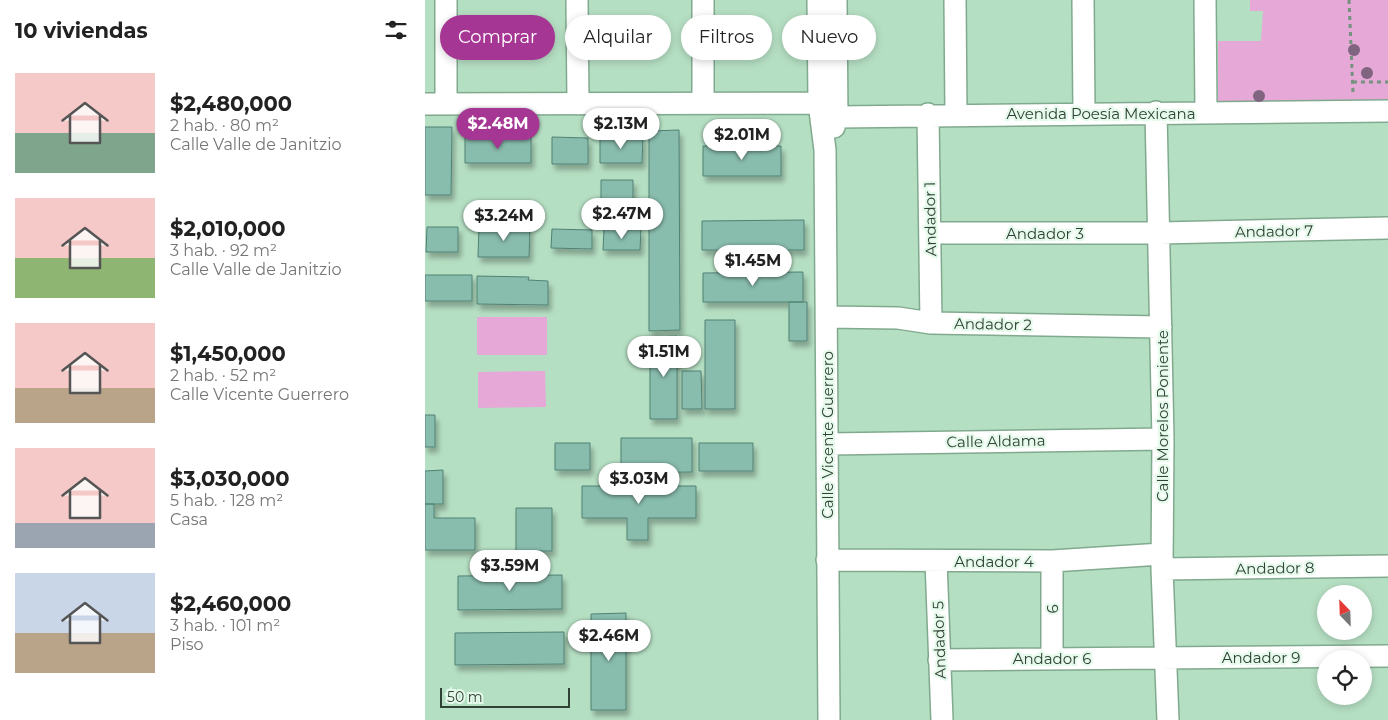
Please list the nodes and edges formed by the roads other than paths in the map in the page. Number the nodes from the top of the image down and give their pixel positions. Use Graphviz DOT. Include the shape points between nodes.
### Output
graph roads {
  1 [pos="446,0"];
  2 [pos="577,0"];
  3 [pos="703,0"];
  4 [pos="818,0"];
  5 [pos="836,0"];
  6 [pos="955,0"];
  7 [pos="1083,0"];
  8 [pos="1205,0"];
  9 [pos="703,102"];
  10 [pos="819,103"];
  11 [pos="435,104"];
  12 [pos="578,104"];
  13 [pos="1388,111"];
  14 [pos="1156,112"];
  15 [pos="1206,112"];
  16 [pos="1084,113"];
  17 [pos="927,114"];
  18 [pos="956,114"];
  19 [pos="837,117"];
  20 [pos="825,150"];
  21 [pos="1388,228"];
  22 [pos="1160,233"];
  23 [pos="930,234"];
  24 [pos="826,317"];
  25 [pos="931,323"];
  26 [pos="1161,327"];
  27 [pos="1163,439"];
  28 [pos="828,444"];
  29 [pos="827,560"];
  30 [pos="936,561"];
  31 [pos="1052,561"];
  32 [pos="1162,562"];
  33 [pos="1388,566"];
  34 [pos="1388,656"];
  35 [pos="1052,658"];
  36 [pos="1165,658"];
  37 [pos="939,660"];
  38 [pos="829,720"];
  39 [pos="941,720"];
  40 [pos="1168,720"];
  1 -- 11 [label="street"];
  2 -- 12 [label="street"];
  3 -- 9 [label="street"];
  4 -- 10 [label="street, Calle Vicente Guerrero"];
  5 -- 19 [label="street, Calle Vicente Guerrero"];
  6 -- 18 [label="street"];
  7 -- 16 [label="street"];
  8 -- 15 [label="street"];
  9 -- 10 [label="street"];
  9 -- 12 [label="street"];
  10 -- 19 [label="street"];
  10 -- 20 [label="street, Calle Vicente Guerrero"];
  11 -- 12 [label="street"];
  13 -- 15 [label="street, Avenida Poesía Mexicana"];
  14 -- 15 [label="street, Avenida Poesía Mexicana"];
  14 -- 16 [label="street, Avenida Poesía Mexicana"];
  14 -- 22 [label="street, Calle Morelos Poniente"];
  16 -- 18 [label="street, Avenida Poesía Mexicana"];
  17 -- 18 [label="street, Avenida Poesía Mexicana"];
  17 -- 19 [label="street, Avenida Poesía Mexicana"];
  17 -- 23 [label="street, Andador 1"];
  19 -- 20 [label="street, Calle Vicente Guerrero"];
  20 -- 24 [label="street, Calle Vicente Guerrero"];
  21 -- 22 [label="street, Andador 7"];
  22 -- 23 [label="street, Andador 3"];
  22 -- 26 [label="street, Calle Morelos Poniente"];
  23 -- 25 [label="street, Andador 1"];
  24 -- 25 [label="street, Andador 2" via="898,318"];
  24 -- 28 [label="street, Calle Vicente Guerrero"];
  25 -- 26 [label="street, Andador 2"];
  26 -- 27 [label="street, Calle Morelos Poniente"];
  27 -- 28 [label="street, Calle Aldama"];
  27 -- 32 [label="street, Calle Morelos Poniente"];
  28 -- 29 [label="street, Calle Vicente Guerrero"];
  29 -- 30 [label="street, Andador 4"];
  29 -- 38 [label="street, Calle Vicente Guerrero"];
  30 -- 31 [label="street, Andador 4"];
  30 -- 37 [label="street, Andador 5"];
  31 -- 32 [label="street, Andador 4"];
  31 -- 35 [label="street, 6"];
  32 -- 33 [label="street, Andador 8"];
  32 -- 36 [label="street, Calle Morelos Poniente"];
  34 -- 36 [label="street, Andador 9"];
  35 -- 36 [label="street, Andador 6"];
  35 -- 37 [label="street, Andador 6"];
  36 -- 40 [label="street, Calle Morelos Poniente"];
  37 -- 39 [label="street, Andador 5"];
}
